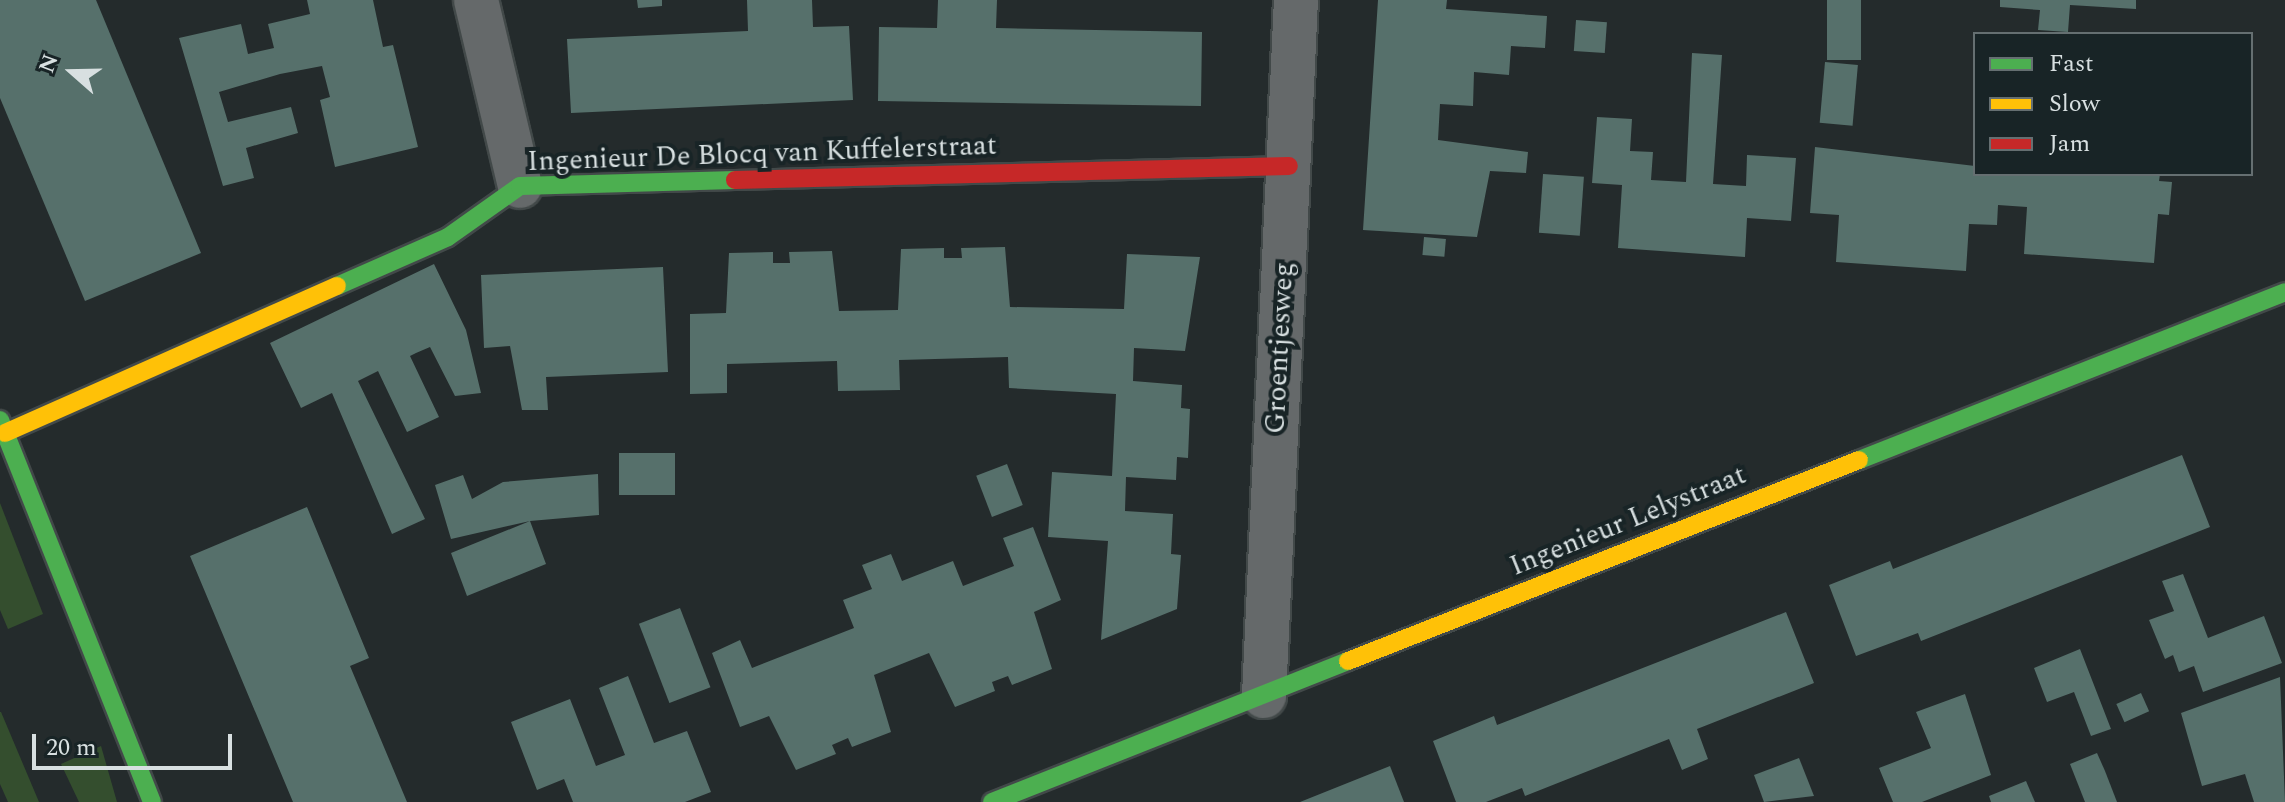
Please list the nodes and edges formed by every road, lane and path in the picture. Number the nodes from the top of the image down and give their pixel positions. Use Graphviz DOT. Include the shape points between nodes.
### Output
graph roads {
  1 [pos="476,0"];
  2 [pos="1296,0"];
  3 [pos="1289,166"];
  4 [pos="520,186"];
  5 [pos="2283,298"];
  6 [pos="2,426"];
  7 [pos="1264,696"];
  8 [pos="152,802"];
  9 [pos="992,802"];
  1 -- 4 [label="street"];
  2 -- 3 [label="street, Groentjesweg"];
  3 -- 4 [label="street, Ingenieur De Blocq van Kuffelerstraat"];
  3 -- 7 [label="street, Groentjesweg"];
  4 -- 6 [label="street, Ingenieur De Blocq van Kuffelerstraat" via="448,237"];
  5 -- 7 [label="street, Ingenieur Lelystraat"];
  6 -- 8 [label="street"];
  7 -- 9 [label="street, Ingenieur Lelystraat"];
}
